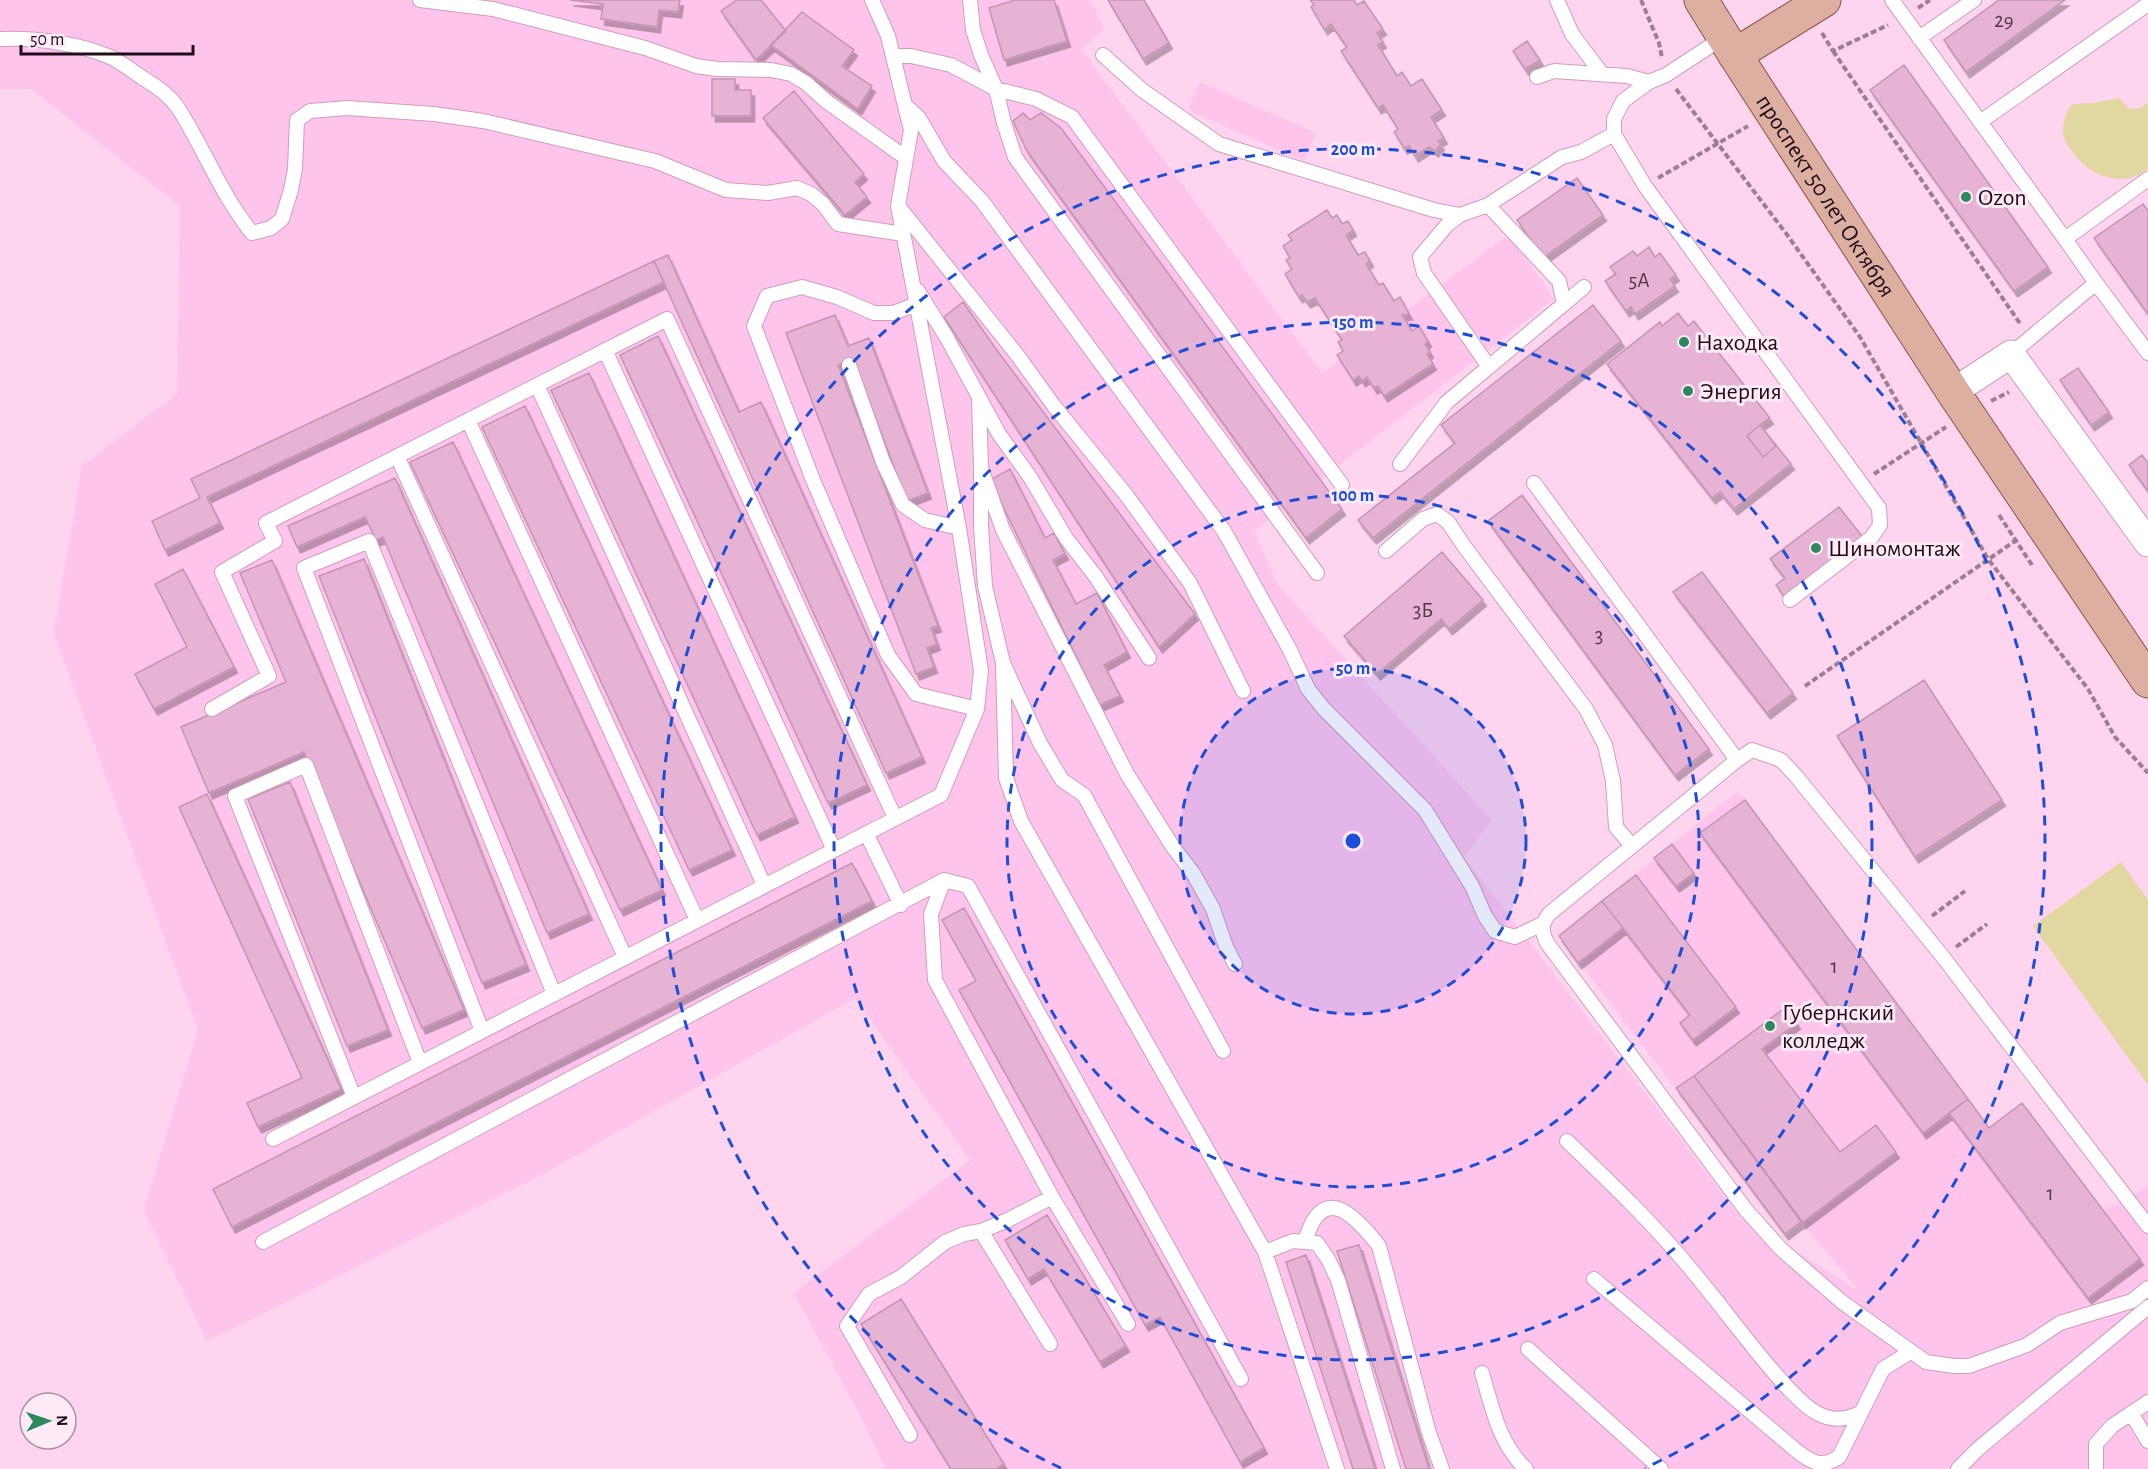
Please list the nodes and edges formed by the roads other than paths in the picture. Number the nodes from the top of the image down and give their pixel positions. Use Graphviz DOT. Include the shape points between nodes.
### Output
graph roads {
  1 [pos="420,0"];
  2 [pos="872,0"];
  3 [pos="970,0"];
  4 [pos="1557,0"];
  5 [pos="1701,0"];
  6 [pos="1892,0"];
  7 [pos="1974,0"];
  8 [pos="2148,4"];
  9 [pos="1816,5"];
  10 [pos="1919,38"];
  11 [pos="0,39"];
  12 [pos="1729,46"];
  13 [pos="1103,55"];
  14 [pos="893,56"];
  15 [pos="1602,74"];
  16 [pos="1537,77"];
  17 [pos="1649,82"];
  18 [pos="996,89"];
  19 [pos="904,104"];
  20 [pos="1980,122"];
  21 [pos="1614,134"];
  22 [pos="906,158"];
  23 [pos="2148,179"];
  24 [pos="1488,205"];
  25 [pos="898,206"];
  26 [pos="1460,215"];
  27 [pos="903,234"];
  28 [pos="2065,239"];
  29 [pos="2096,283"];
  30 [pos="914,284"];
  31 [pos="1584,287"];
  32 [pos="917,304"];
  33 [pos="1564,304"];
  34 [pos="2021,346"];
  35 [pos="605,350"];
  36 [pos="2148,353"];
  37 [pos="849,365"];
  38 [pos="1489,367"];
  39 [pos="537,384"];
  40 [pos="1953,392"];
  41 [pos="979,399"];
  42 [pos="468,420"];
  43 [pos="397,456"];
  44 [pos="1400,464"];
  45 [pos="981,468"];
  46 [pos="1534,483"];
  47 [pos="1342,485"];
  48 [pos="959,528"];
  49 [pos="2148,543"];
  50 [pos="1386,551"];
  51 [pos="1317,573"];
  52 [pos="965,576"];
  53 [pos="1790,600"];
  54 [pos="989,603"];
  55 [pos="1149,658"];
  56 [pos="1003,663"];
  57 [pos="2148,681"];
  58 [pos="1243,691"];
  59 [pos="212,709"];
  60 [pos="976,709"];
  61 [pos="1737,760"];
  62 [pos="895,818"];
  63 [pos="866,833"];
  64 [pos="1632,846"];
  65 [pos="834,850"];
  66 [pos="944,880"];
  67 [pos="764,885"];
  68 [pos="901,905"];
  69 [pos="697,920"];
  70 [pos="1542,924"];
  71 [pos="625,957"];
  72 [pos="1235,964"];
  73 [pos="554,994"];
  74 [pos="482,1031"];
  75 [pos="1223,1051"];
  76 [pos="420,1063"];
  77 [pos="354,1097"];
  78 [pos="273,1139"];
  79 [pos="1567,1141"];
  80 [pos="1052,1197"];
  81 [pos="2148,1226"];
  82 [pos="981,1231"];
  83 [pos="263,1242"];
  84 [pos="1305,1242"];
  85 [pos="1265,1251"];
  86 [pos="1594,1279"];
  87 [pos="2148,1288"];
  88 [pos="2148,1307"];
  89 [pos="1128,1324"];
  90 [pos="1050,1344"];
  91 [pos="1528,1349"];
  92 [pos="1910,1352"];
  93 [pos="1482,1372"];
  94 [pos="1241,1379"];
  95 [pos="2148,1402"];
  96 [pos="1860,1413"];
  97 [pos="2131,1413"];
  98 [pos="910,1435"];
  99 [pos="2148,1441"];
  100 [pos="1337,1469"];
  101 [pos="1393,1469"];
  102 [pos="1442,1469"];
  103 [pos="1526,1469"];
  104 [pos="1661,1469"];
  105 [pos="1958,1469"];
  106 [pos="2096,1469"];
  1 -- 22 [label="lane" via="493,9 645,48 696,66 791,74"];
  2 -- 14 [label="lane"];
  3 -- 18 [label="lane" via="973,30"];
  4 -- 15 [label="lane" via="1572,34"];
  5 -- 12 [label="main road, проспект 50 лет Октября"];
  6 -- 10 [label="lane"];
  7 -- 10 [label="lane"];
  8 -- 20 [label="lane"];
  9 -- 12 [label="main road"];
  10 -- 20 [label="lane"];
  11 -- 27 [label="lane" via="62,44 109,56 160,89 179,109 236,213 252,232 271,228 282,219 295,169 297,120 310,111 347,108 483,121 656,161 726,190 768,194 797,188 823,204 838,224"];
  12 -- 17 [label="lane"];
  12 -- 40 [label="main road, проспект 50 лет Октября"];
  13 -- 26 [label="lane" via="1142,90 1219,144"];
  14 -- 18 [label="lane" via="951,65"];
  14 -- 19 [label="lane"];
  15 -- 16 [label="lane" via="1554,70"];
  15 -- 17 [label="lane"];
  17 -- 21 [label="lane" via="1623,102 1614,119"];
  18 -- 47 [label="lane" via="1036,99 1072,117"];
  18 -- 51 [label="lane" via="1015,157"];
  19 -- 22 [label="lane" via="911,130"];
  19 -- 70 [label="lane" via="918,118 944,161 982,201 1224,531 1308,689 1425,810 1495,931 1515,937"];
  20 -- 28 [label="lane"];
  21 -- 24 [label="lane" via="1581,152 1562,157"];
  21 -- 53 [label="lane" via="1645,186 1879,508 1880,525 1870,538"];
  22 -- 25 [label="lane"];
  23 -- 28 [label="lane"];
  24 -- 26 [label="lane"];
  24 -- 33 [label="lane" via="1559,280"];
  25 -- 27 [label="lane"];
  25 -- 58 [label="lane" via="1190,582"];
  26 -- 38 [label="lane" via="1420,257 1424,273"];
  27 -- 30 [label="lane"];
  28 -- 29 [label="lane"];
  29 -- 34 [label="lane"];
  29 -- 36 [label="lane"];
  30 -- 32 [label="lane"];
  30 -- 41 [label="lane"];
  31 -- 33 [label="lane"];
  32 -- 48 [label="lane"];
  32 -- 60 [label="lane" via="893,313 874,314 802,287 767,296 754,326 813,480 888,655 916,694"];
  33 -- 38 [label="lane"];
  34 -- 40 [label="street"];
  34 -- 49 [label="street"];
  35 -- 39 [label="lane"];
  35 -- 62 [label="lane" via="668,319"];
  35 -- 65 [label="lane"];
  37 -- 48 [label="lane" via="883,462 903,505 925,520"];
  38 -- 44 [label="lane" via="1447,402"];
  39 -- 42 [label="lane"];
  39 -- 67 [label="lane"];
  40 -- 57 [label="main road, проспект 50 лет Октября"];
  41 -- 45 [label="lane"];
  41 -- 55 [label="lane" via="1066,538"];
  42 -- 43 [label="lane"];
  42 -- 69 [label="lane"];
  43 -- 59 [label="lane" via="266,523 275,541 222,572 269,676"];
  43 -- 71 [label="lane"];
  45 -- 54 [label="lane" via="981,526"];
  45 -- 72 [label="lane" via="1003,530 1118,756 1173,848 1193,873 1213,909"];
  46 -- 61 [label="lane"];
  48 -- 52 [label="lane"];
  50 -- 64 [label="lane" via="1423,519 1437,514 1448,522 1586,709 1605,746 1613,781 1616,827"];
  52 -- 54 [label="lane"];
  52 -- 60 [label="lane" via="981,671"];
  54 -- 56 [label="lane"];
  56 -- 75 [label="lane" via="1040,743 1062,780 1084,795"];
  56 -- 85 [label="lane" via="1006,778 1021,821"];
  60 -- 62 [label="lane" via="941,795"];
  61 -- 64 [label="lane"];
  61 -- 81 [label="lane" via="1752,750 1781,760 1796,776 1942,957"];
  62 -- 63 [label="lane"];
  63 -- 65 [label="lane"];
  63 -- 68 [label="lane"];
  64 -- 70 [label="lane"];
  65 -- 67 [label="lane"];
  66 -- 68 [label="lane"];
  66 -- 80 [label="lane" via="931,915 935,980"];
  66 -- 94 [label="lane" via="968,886"];
  67 -- 69 [label="lane"];
  68 -- 83 [label="lane"];
  69 -- 71 [label="lane"];
  70 -- 92 [label="lane" via="1547,943 1746,1210 1781,1249 1842,1302"];
  71 -- 73 [label="lane"];
  73 -- 74 [label="lane"];
  73 -- 74 [label="lane" via="369,541 304,568"];
  74 -- 76 [label="lane"];
  76 -- 77 [label="lane"];
  76 -- 77 [label="lane" via="306,765 235,796"];
  77 -- 78 [label="lane"];
  79 -- 96 [label="lane" via="1668,1243 1796,1396 1830,1419"];
  80 -- 82 [label="lane"];
  80 -- 89 [label="lane"];
  82 -- 90 [label="lane"];
  82 -- 98 [label="lane" via="945,1242 901,1277 869,1294 847,1326"];
  84 -- 85 [label="lane"];
  84 -- 101 [label="lane" via="1317,1243 1338,1280"];
  84 -- 102 [label="lane" via="1318,1214 1332,1208 1348,1212 1379,1246"];
  85 -- 100 [label="lane"];
  86 -- 96 [label="lane" via="1808,1459 1819,1464 1839,1457"];
  87 -- 92 [label="lane" via="2132,1301 2061,1323 2027,1345 1969,1366 1926,1362"];
  88 -- 105 [label="lane"];
  91 -- 104 [label="lane"];
  92 -- 96 [label="lane" via="1883,1369"];
  93 -- 103 [label="lane" via="1498,1431"];
  95 -- 97 [label="lane"];
  97 -- 99 [label="lane"];
  97 -- 106 [label="lane" via="2096,1444"];
}
